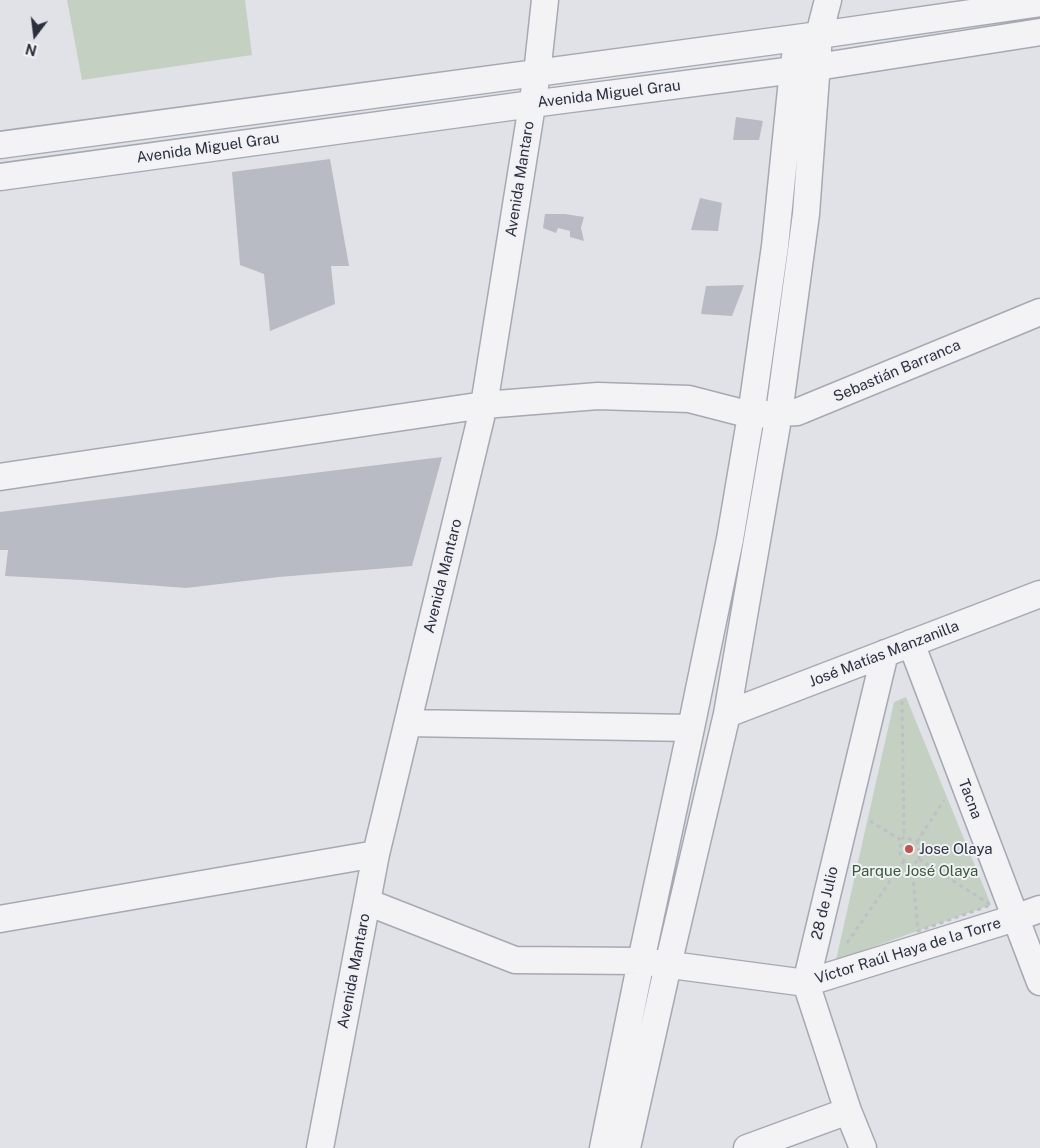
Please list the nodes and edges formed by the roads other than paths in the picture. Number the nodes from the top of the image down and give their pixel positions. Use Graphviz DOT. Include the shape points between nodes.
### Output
graph roads {
  1 [pos="545,0"];
  2 [pos="828,0"];
  3 [pos="1040,3"];
  4 [pos="1040,32"];
  5 [pos="809,37"];
  6 [pos="805,68"];
  7 [pos="536,74"];
  8 [pos="532,104"];
  9 [pos="0,145"];
  10 [pos="0,177"];
  11 [pos="1040,312"];
  12 [pos="484,406"];
  13 [pos="779,413"];
  14 [pos="751,415"];
  15 [pos="0,477"];
  16 [pos="1040,594"];
  17 [pos="912,643"];
  18 [pos="885,653"];
  19 [pos="727,714"];
  20 [pos="408,723"];
  21 [pos="691,728"];
  22 [pos="376,854"];
  23 [pos="367,902"];
  24 [pos="1040,909"];
  25 [pos="1015,918"];
  26 [pos="0,919"];
  27 [pos="640,961"];
  28 [pos="668,965"];
  29 [pos="1040,982"];
  30 [pos="806,983"];
  31 [pos="848,1111"];
  32 [pos="320,1148"];
  33 [pos="603,1148"];
  34 [pos="627,1148"];
  35 [pos="746,1148"];
  36 [pos="863,1148"];
  1 -- 7 [label="street, Avenida Mantaro"];
  2 -- 5 [label="street"];
  3 -- 5 [label="street, Avenida Miguel Grau"];
  4 -- 6 [label="street, Avenida Miguel Grau"];
  5 -- 6 [label="street"];
  5 -- 7 [label="street, Avenida Miguel Grau"];
  6 -- 8 [label="street, Avenida Miguel Grau"];
  6 -- 13 [label="street" via="806,214"];
  6 -- 14 [label="street"];
  7 -- 8 [label="street, Avenida Mantaro"];
  7 -- 9 [label="street, Avenida Miguel Grau"];
  8 -- 10 [label="street, Avenida Miguel Grau"];
  8 -- 12 [label="street, Avenida Mantaro"];
  11 -- 13 [label="street, Sebastián Barranca" via="797,412"];
  12 -- 14 [label="street, Sebastián Barranca" via="598,396 689,399"];
  12 -- 15 [label="street, Sebastián Barranca"];
  12 -- 20 [label="street, Avenida Mantaro"];
  13 -- 14 [label="street, Sebastián Barranca"];
  13 -- 19 [label="street"];
  14 -- 21 [label="street" via="730,539"];
  16 -- 17 [label="street, José Matías Manzanilla"];
  17 -- 18 [label="street, José Matías Manzanilla"];
  17 -- 25 [label="street, Tacna"];
  18 -- 19 [label="street, José Matías Manzanilla"];
  18 -- 30 [label="street, 28 de Julio"];
  19 -- 28 [label="street"];
  20 -- 21 [label="street"];
  20 -- 22 [label="street, Avenida Mantaro"];
  21 -- 27 [label="street"];
  22 -- 23 [label="street, Avenida Mantaro"];
  22 -- 26 [label="street"];
  23 -- 27 [label="street, Víctor Raúl Haya de la Torre" via="515,960"];
  23 -- 32 [label="street, Avenida Mantaro"];
  24 -- 25 [label="street, Víctor Raúl Haya de la Torre"];
  25 -- 29 [label="street, Tacna"];
  25 -- 30 [label="street, Víctor Raúl Haya de la Torre"];
  27 -- 28 [label="street, Víctor Raúl Haya de la Torre"];
  27 -- 33 [label="street"];
  28 -- 30 [label="street, Víctor Raúl Haya de la Torre"];
  28 -- 34 [label="street"];
  30 -- 31 [label="street"];
  31 -- 35 [label="street"];
  31 -- 36 [label="street"];
}
